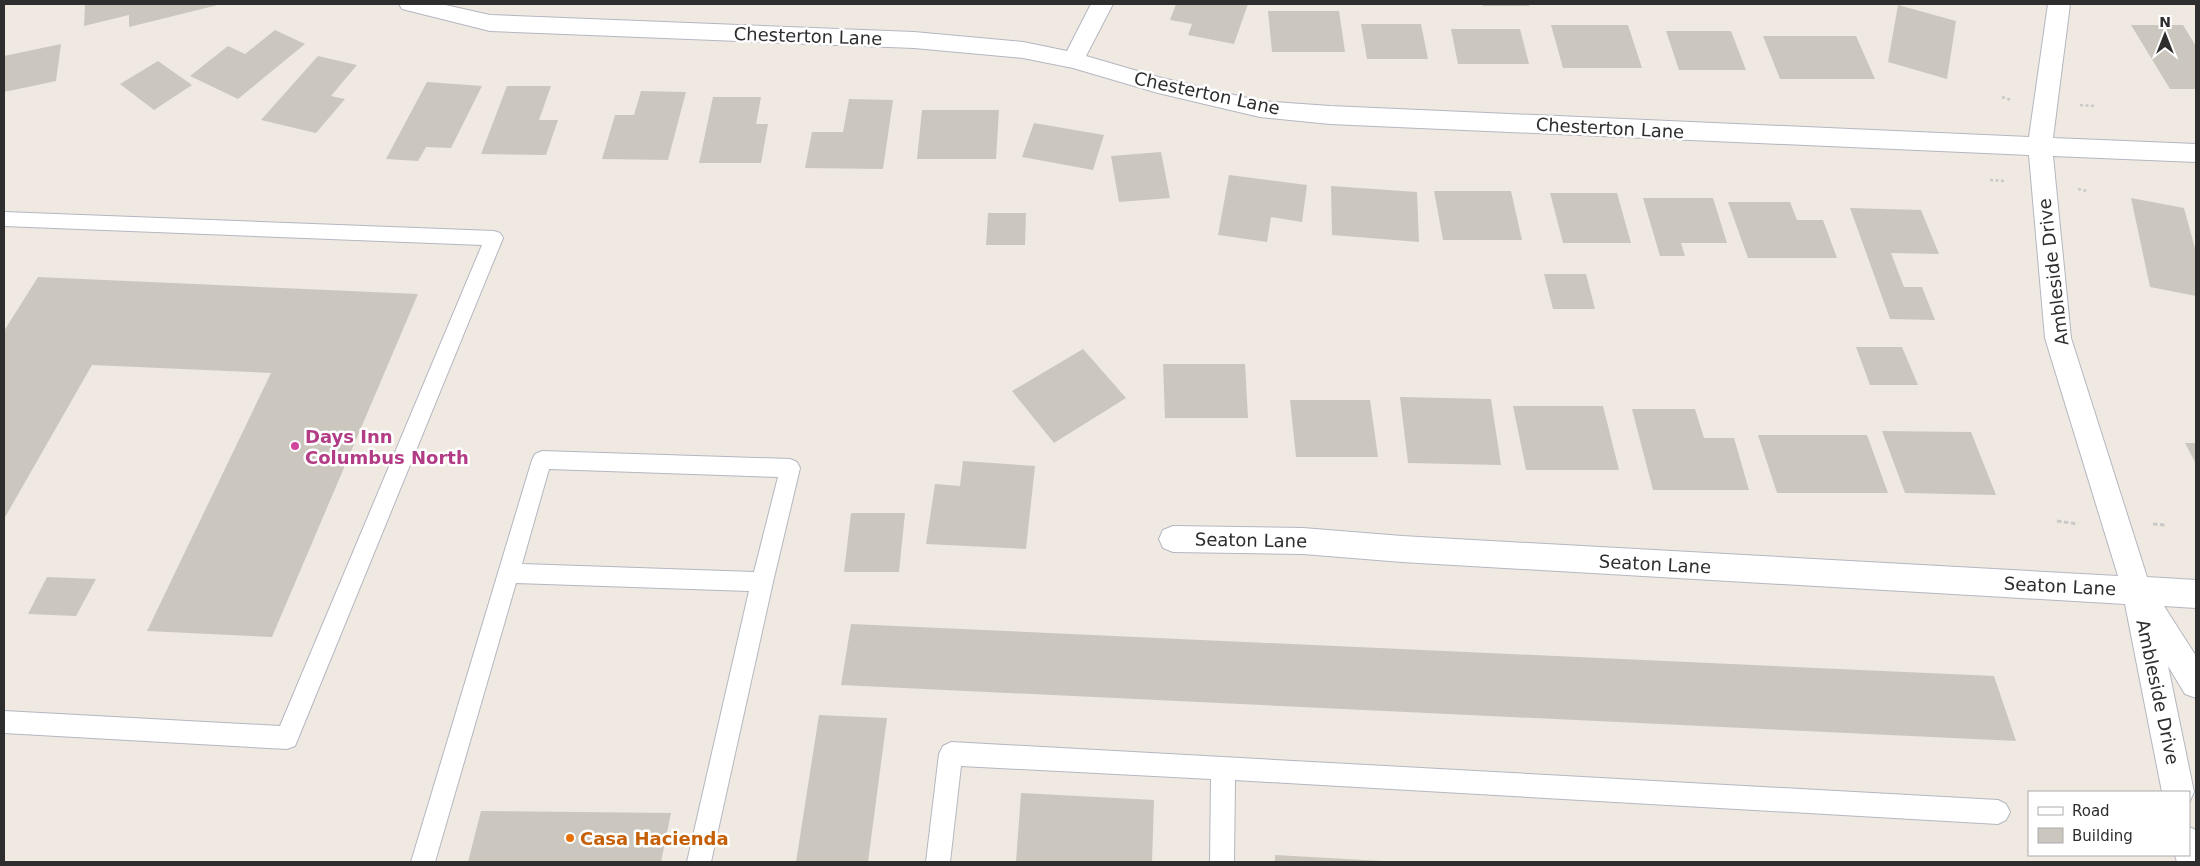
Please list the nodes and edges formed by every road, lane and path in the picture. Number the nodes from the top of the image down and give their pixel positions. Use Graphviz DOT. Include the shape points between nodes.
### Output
graph roads {
  1 [pos="410,4"];
  2 [pos="1102,4"];
  3 [pos="2059,4"];
  4 [pos="1073,60"];
  5 [pos="2080,104"];
  6 [pos="2094,106"];
  7 [pos="2040,146"];
  8 [pos="2196,153"];
  9 [pos="1990,180"];
  10 [pos="2006,181"];
  11 [pos="4,219"];
  12 [pos="2057,521"];
  13 [pos="2078,524"];
  14 [pos="1174,539"];
  15 [pos="509,573"];
  16 [pos="762,582"];
  17 [pos="2137,591"];
  18 [pos="2196,594"];
  19 [pos="2196,683"];
  20 [pos="4,722"];
  21 [pos="1222,768"];
  22 [pos="2178,791"];
  23 [pos="1998,812"];
  24 [pos="2190,848"];
  25 [pos="423,862"];
  26 [pos="699,862"];
  27 [pos="938,862"];
  28 [pos="1222,862"];
  29 [pos="2193,862"];
  1 -- 4 [label="street, Chesterton Lane" via="490,23 914,40 1023,50"];
  2 -- 4 [label="street"];
  3 -- 7 [label="street, Ambleside Drive"];
  4 -- 7 [label="street, Chesterton Lane" via="1158,85 1260,109 1330,115"];
  5 -- 6 [label="path"];
  7 -- 8 [label="street, Chesterton Lane"];
  7 -- 17 [label="street, Ambleside Drive" via="2058,338"];
  9 -- 10 [label="path"];
  11 -- 20 [label="lane" via="494,238 287,738"];
  12 -- 13 [label="path"];
  14 -- 17 [label="street, Seaton Lane" via="1302,541"];
  15 -- 16 [label="lane"];
  15 -- 16 [label="lane" via="542,460 790,468"];
  15 -- 25 [label="lane"];
  16 -- 26 [label="lane"];
  17 -- 18 [label="street, Seaton Lane"];
  17 -- 19 [label="street, Ambleside Drive"];
  17 -- 22 [label="street, Ambleside Drive"];
  21 -- 23 [label="lane"];
  21 -- 27 [label="lane" via="951,754"];
  21 -- 28 [label="lane"];
  24 -- 29 [label="street"];
}
